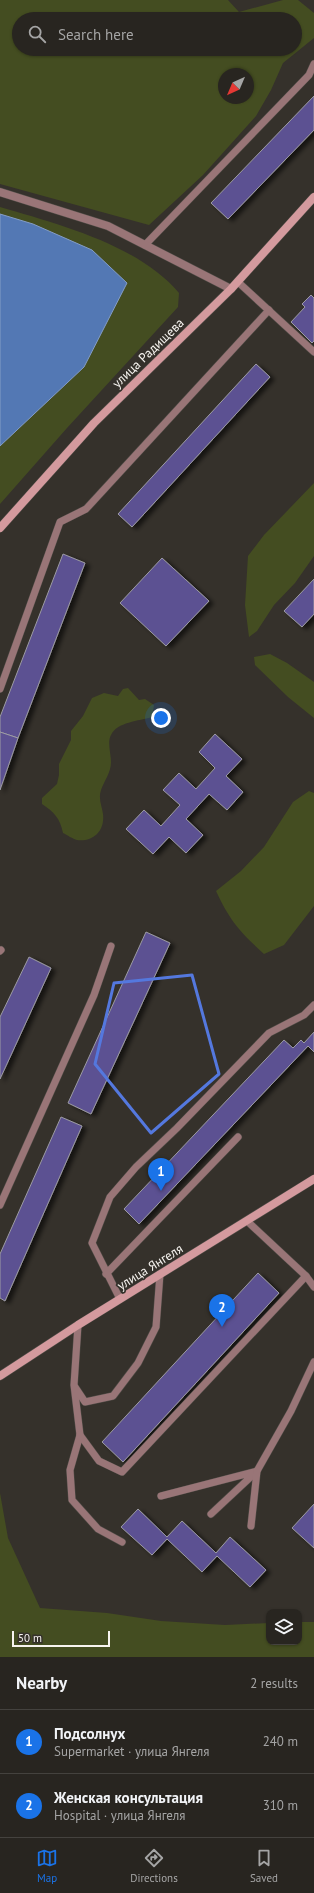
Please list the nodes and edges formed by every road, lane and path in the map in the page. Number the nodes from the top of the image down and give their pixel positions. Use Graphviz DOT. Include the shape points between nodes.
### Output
graph roads {
  1 [pos="314,64"];
  2 [pos="0,192"];
  3 [pos="314,197"];
  4 [pos="145,245"];
  5 [pos="238,282"];
  6 [pos="231,289"];
  7 [pos="268,310"];
  8 [pos="314,352"];
  9 [pos="0,528"];
  10 [pos="0,689"];
  11 [pos="111,946"];
  12 [pos="314,1005"];
  13 [pos="238,1137"];
  14 [pos="314,1179"];
  15 [pos="0,1205"];
  16 [pos="247,1221"];
  17 [pos="106,1274"];
  18 [pos="160,1274"];
  19 [pos="306,1276"];
  20 [pos="314,1287"];
  21 [pos="120,1299"];
  22 [pos="78,1325"];
  23 [pos="314,1362"];
  24 [pos="0,1376"];
  25 [pos="74,1385"];
  26 [pos="80,1435"];
  27 [pos="257,1471"];
  28 [pos="161,1496"];
  29 [pos="211,1514"];
  30 [pos="251,1526"];
  31 [pos="122,1542"];
  1 -- 4 [label="lane" via="309,75"];
  2 -- 4 [label="street" via="108,226"];
  3 -- 5 [label="street, улица Радищева"];
  4 -- 6 [label="street"];
  5 -- 6 [label="street, улица Радищева"];
  5 -- 7 [label="lane"];
  6 -- 9 [label="street, улица Радищева" via="94,423"];
  7 -- 8 [label="lane"];
  7 -- 10 [label="lane" via="86,509 60,522"];
  11 -- 15 [label="lane" via="94,995"];
  12 -- 17 [label="lane" via="304,1015 268,1033 178,1128 136,1166 110,1197 92,1243"];
  13 -- 17 [label="lane"];
  14 -- 16 [label="street, улица Янгеля"];
  16 -- 18 [label="street, улица Янгеля"];
  16 -- 19 [label="lane"];
  17 -- 21 [label="lane"];
  18 -- 21 [label="street, улица Янгеля"];
  18 -- 25 [label="lane" via="156,1327 138,1362 113,1396 85,1402"];
  19 -- 20 [label="lane"];
  19 -- 26 [label="lane" via="122,1472 99,1461"];
  21 -- 22 [label="street, улица Янгеля"];
  22 -- 24 [label="street, улица Янгеля"];
  22 -- 25 [label="lane"];
  23 -- 27 [label="lane"];
  25 -- 26 [label="lane"];
  26 -- 31 [label="lane" via="70,1470 72,1500 98,1529"];
  27 -- 28 [label="lane"];
  27 -- 29 [label="lane"];
  27 -- 30 [label="lane"];
}
